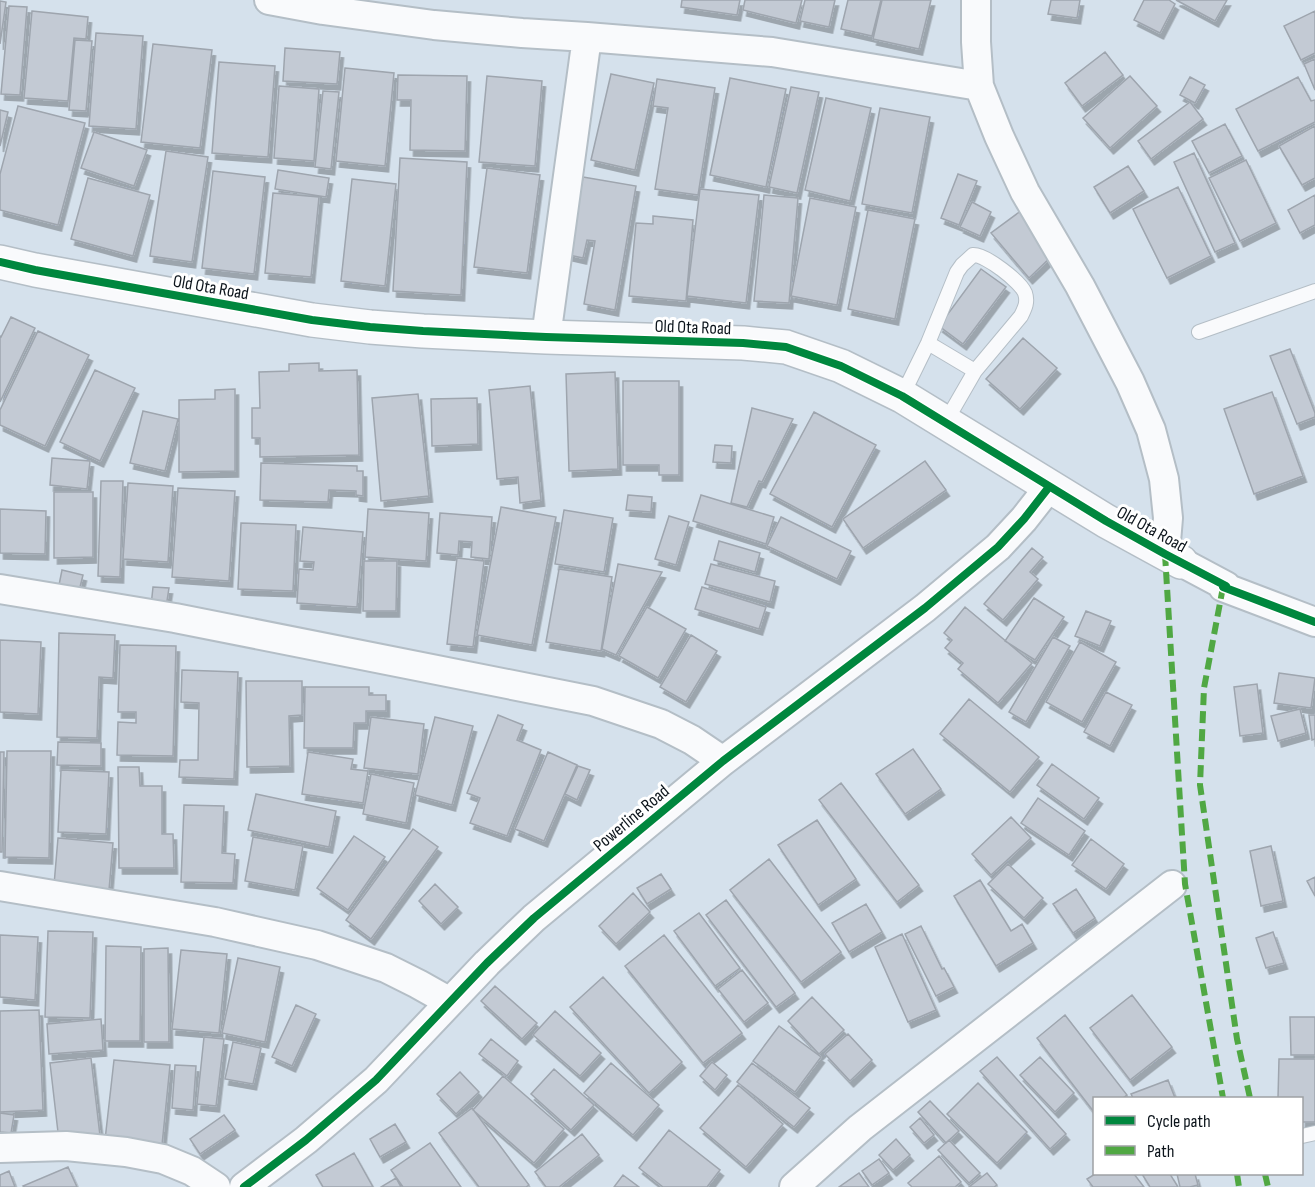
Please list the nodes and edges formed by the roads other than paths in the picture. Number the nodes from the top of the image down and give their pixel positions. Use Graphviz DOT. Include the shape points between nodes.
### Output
graph roads {
  1 [pos="269,0"];
  2 [pos="976,0"];
  3 [pos="587,37"];
  4 [pos="979,86"];
  5 [pos="0,262"];
  6 [pos="1315,291"];
  7 [pos="1199,332"];
  8 [pos="546,337"];
  9 [pos="928,343"];
  10 [pos="975,371"];
  11 [pos="902,396"];
  12 [pos="945,423"];
  13 [pos="1048,487"];
  14 [pos="1173,558"];
  15 [pos="0,589"];
  16 [pos="1315,622"];
  17 [pos="723,761"];
  18 [pos="1172,885"];
  19 [pos="0,886"];
  20 [pos="450,1002"];
  21 [pos="0,1148"];
  22 [pos="216,1187"];
  23 [pos="244,1187"];
  24 [pos="794,1187"];
  1 -- 3 [label="street" via="434,26"];
  2 -- 4 [label="street, Old Ota Road"];
  3 -- 4 [label="street" via="772,52"];
  3 -- 8 [label="street"];
  4 -- 14 [label="street, Old Ota Road" via="1025,192 1080,286 1151,430 1164,480"];
  5 -- 8 [label="street, Old Ota Road" via="312,320"];
  6 -- 7 [label="lane"];
  8 -- 11 [label="street, Old Ota Road" via="786,346 841,366"];
  9 -- 10 [label="lane"];
  9 -- 10 [label="lane" via="962,265 973,255 989,261 1019,284 1026,302 1021,316"];
  9 -- 11 [label="lane"];
  10 -- 12 [label="lane"];
  11 -- 12 [label="street, Old Ota Road"];
  12 -- 13 [label="street, Old Ota Road"];
  13 -- 14 [label="street, Old Ota Road"];
  13 -- 17 [label="street, Powerline Road" via="998,547 925,608"];
  14 -- 16 [label="street, Old Ota Road" via="1226,586 1223,587"];
  15 -- 17 [label="street" via="175,618 593,701 662,724"];
  17 -- 20 [label="street, Powerline Road" via="534,918"];
  18 -- 24 [label="street" via="860,1128"];
  19 -- 20 [label="street" via="215,922 317,945 386,968"];
  20 -- 23 [label="street, Powerline Road" via="376,1080"];
  21 -- 22 [label="street" via="66,1146 145,1155 192,1172"];
}
